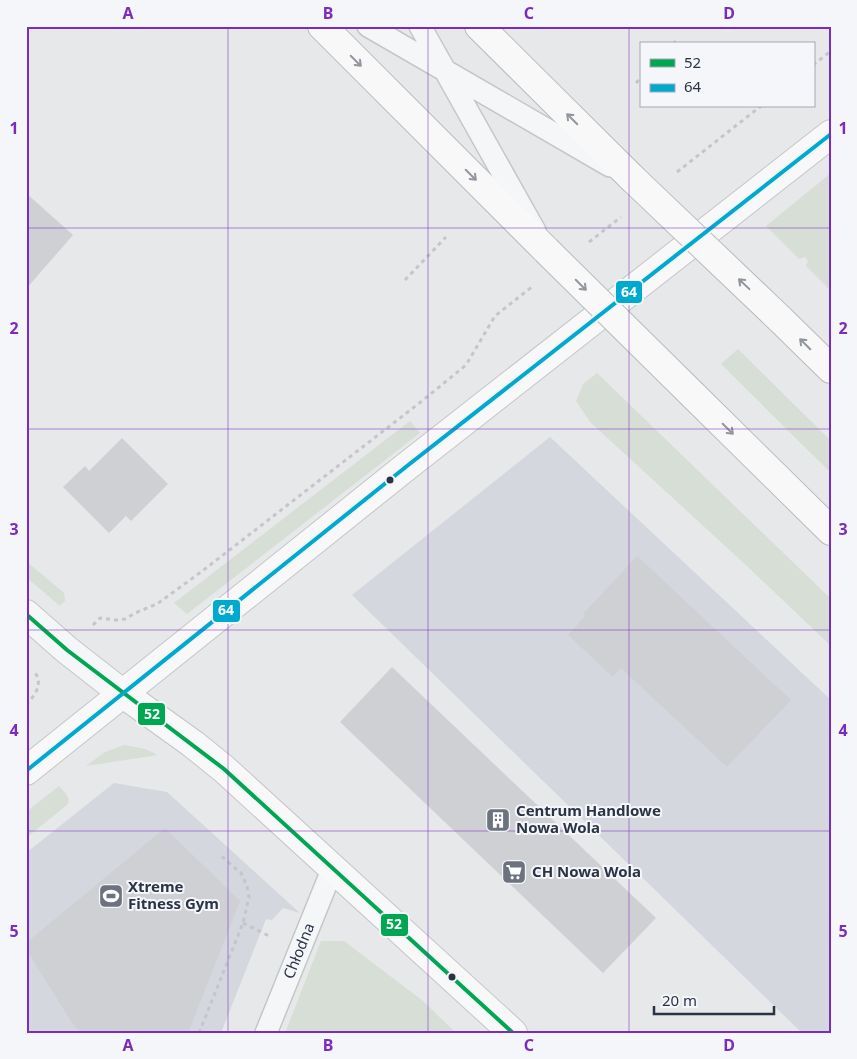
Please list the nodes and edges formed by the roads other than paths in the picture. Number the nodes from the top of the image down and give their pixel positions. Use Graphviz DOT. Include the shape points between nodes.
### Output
graph roads {
  1 [pos="322,26"];
  2 [pos="368,26"];
  3 [pos="420,26"];
  4 [pos="479,26"];
  5 [pos="443,69"];
  6 [pos="831,134"];
  7 [pos="632,178"];
  8 [pos="546,250"];
  9 [pos="831,369"];
  10 [pos="831,531"];
  11 [pos="26,614"];
  12 [pos="122,693"];
  13 [pos="26,771"];
  14 [pos="332,870"];
  15 [pos="266,1033"];
  16 [pos="513,1033"];
  1 -- 8 [label="main road, one-way"];
  2 -- 5 [label="lane"];
  3 -- 5 [label="lane"];
  7 -- 4 [label="main road, one-way"];
  5 -- 7 [label="lane"];
  5 -- 8 [label="lane"];
  6 -- 12 [label="main road"];
  9 -- 7 [label="main road, one-way, bridge"];
  8 -- 10 [label="main road, one-way, bridge"];
  11 -- 12 [label="street"];
  12 -- 13 [label="main road"];
  12 -- 14 [label="main road" via="224,769"];
  14 -- 15 [label="lane, Chłodna"];
  14 -- 16 [label="main road"];
}
